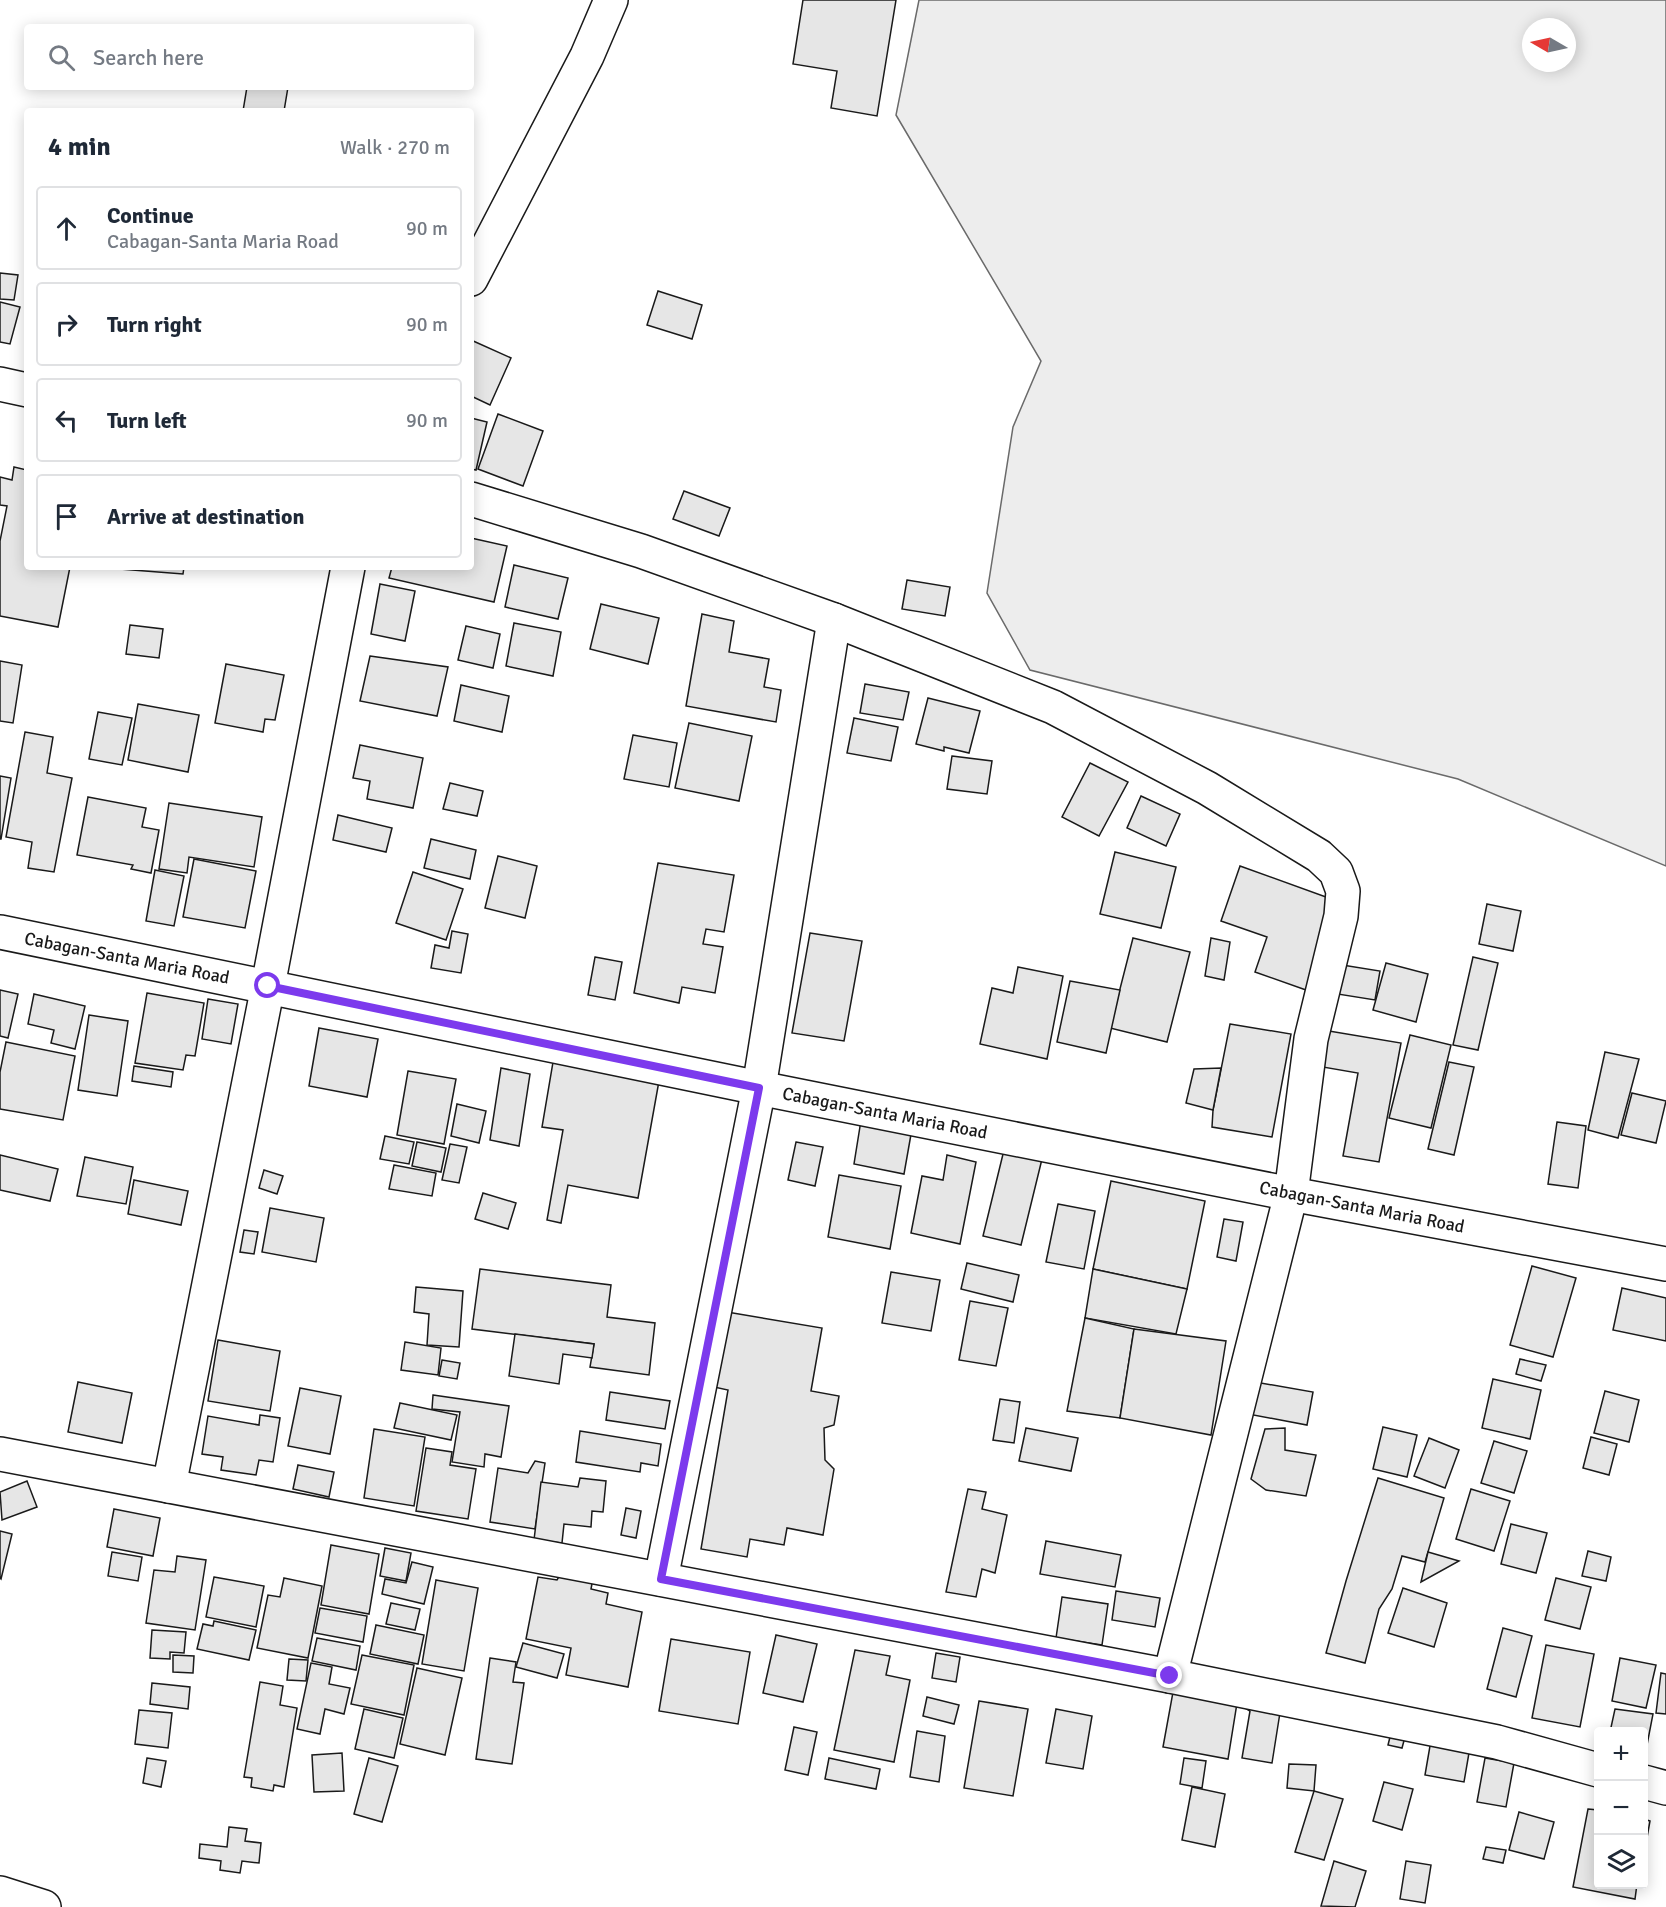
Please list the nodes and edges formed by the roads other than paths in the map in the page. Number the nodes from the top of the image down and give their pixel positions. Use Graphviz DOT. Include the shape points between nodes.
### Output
graph roads {
  1 [pos="611,0"];
  2 [pos="474,273"];
  3 [pos="0,384"];
  4 [pos="24,389"];
  5 [pos="474,500"];
  6 [pos="347,570"];
  7 [pos="834,620"];
  8 [pos="0,932"];
  9 [pos="268,986"];
  10 [pos="759,1088"];
  11 [pos="1291,1194"];
  12 [pos="1666,1264"];
  13 [pos="0,1454"];
  14 [pos="169,1486"];
  15 [pos="661,1579"];
  16 [pos="1170,1676"];
  17 [pos="1594,1769"];
  18 [pos="1648,1783"];
  19 [pos="1666,1788"];
  20 [pos="0,1893"];
  21 [pos="44,1907"];
  1 -- 2 [label="street" via="587,56"];
  3 -- 4 [label="street"];
  5 -- 7 [label="street" via="641,551"];
  6 -- 9 [label="street"];
  7 -- 10 [label="street"];
  7 -- 11 [label="street" via="1053,707 1207,788 1319,856 1336,872 1343,891 1341,916 1311,1039"];
  8 -- 9 [label="street, Cabagan-Santa Maria Road"];
  9 -- 10 [label="street, Cabagan-Santa Maria Road"];
  9 -- 14 [label="street"];
  10 -- 11 [label="street, Cabagan-Santa Maria Road"];
  10 -- 15 [label="street"];
  11 -- 12 [label="street, Cabagan-Santa Maria Road"];
  11 -- 16 [label="street"];
  13 -- 14 [label="street"];
  14 -- 15 [label="street"];
  15 -- 16 [label="street"];
  16 -- 17 [label="street" via="1497,1742"];
  18 -- 19 [label="street"];
  20 -- 21 [label="street"];
}
